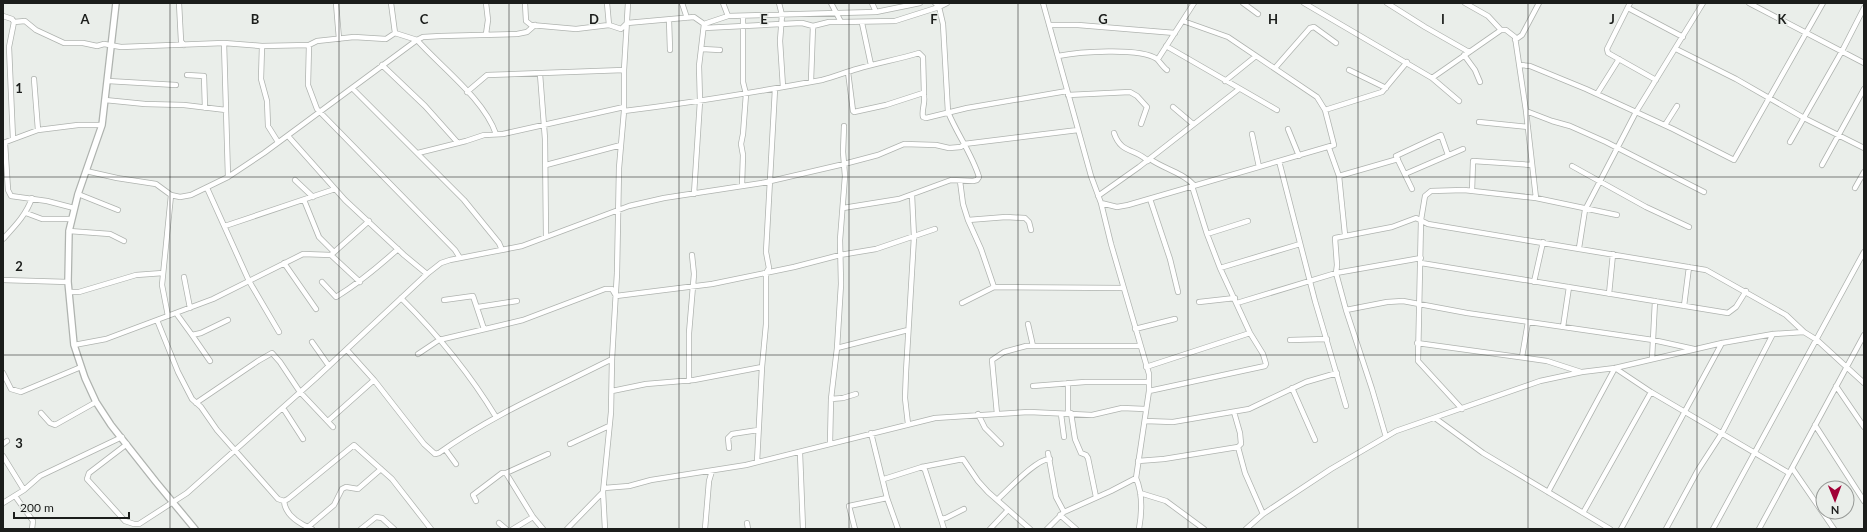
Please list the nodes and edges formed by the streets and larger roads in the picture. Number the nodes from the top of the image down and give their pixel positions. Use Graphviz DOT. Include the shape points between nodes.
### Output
graph roads {
  1 [pos="116,3"];
  2 [pos="179,3"];
  3 [pos="336,3"];
  4 [pos="391,3"];
  5 [pos="486,3"];
  6 [pos="525,3"];
  7 [pos="607,3"];
  8 [pos="628,3"];
  9 [pos="682,3"];
  10 [pos="723,3"];
  11 [pos="779,3"];
  12 [pos="831,3"];
  13 [pos="872,3"];
  14 [pos="920,3"];
  15 [pos="947,3"];
  16 [pos="1042,3"];
  17 [pos="1194,3"];
  18 [pos="1242,3"];
  19 [pos="1304,3"];
  20 [pos="1387,3"];
  21 [pos="1465,3"];
  22 [pos="1539,3"];
  23 [pos="1703,3"];
  24 [pos="1749,3"];
  25 [pos="1823,3"];
  26 [pos="1472,4"];
  27 [pos="937,5"];
  28 [pos="1629,5"];
  29 [pos="1864,8"];
  30 [pos="876,12"];
  31 [pos="838,13"];
  32 [pos="1258,14"];
  33 [pos="782,15"];
  34 [pos="3,16"];
  35 [pos="728,16"];
  36 [pos="743,16"];
  37 [pos="688,18"];
  38 [pos="669,20"];
  39 [pos="1183,21"];
  40 [pos="14,22"];
  41 [pos="841,22"];
  42 [pos="627,23"];
  43 [pos="862,23"];
  44 [pos="781,24"];
  45 [pos="535,25"];
  46 [pos="609,25"];
  47 [pos="1049,25"];
  48 [pos="704,26"];
  49 [pos="744,26"];
  50 [pos="813,26"];
  51 [pos="1502,30"];
  52 [pos="395,33"];
  53 [pos="1806,33"];
  54 [pos="486,34"];
  55 [pos="1175,34"];
  56 [pos="1683,37"];
  57 [pos="339,39"];
  58 [pos="416,40"];
  59 [pos="1516,40"];
  60 [pos="1336,43"];
  61 [pos="182,44"];
  62 [pos="224,44"];
  63 [pos="309,45"];
  64 [pos="262,46"];
  65 [pos="1166,46"];
  66 [pos="112,47"];
  67 [pos="702,49"];
  68 [pos="1676,49"];
  69 [pos="670,50"];
  70 [pos="720,50"];
  71 [pos="1842,51"];
  72 [pos="1469,52"];
  73 [pos="1464,55"];
  74 [pos="1058,56"];
  75 [pos="1256,56"];
  76 [pos="1619,59"];
  77 [pos="1158,60"];
  78 [pos="1407,62"];
  79 [pos="1864,63"];
  80 [pos="382,65"];
  81 [pos="1520,65"];
  82 [pos="871,66"];
  83 [pos="1275,68"];
  84 [pos="624,70"];
  85 [pos="1167,70"];
  86 [pos="1349,70"];
  87 [pos="848,72"];
  88 [pos="540,74"];
  89 [pos="187,75"];
  90 [pos="1432,78"];
  91 [pos="34,79"];
  92 [pos="1656,80"];
  93 [pos="108,81"];
  94 [pos="811,81"];
  95 [pos="1225,81"];
  96 [pos="1480,82"];
  97 [pos="176,85"];
  98 [pos="783,87"];
  99 [pos="352,88"];
  100 [pos="1386,88"];
  101 [pos="775,89"];
  102 [pos="1239,89"];
  103 [pos="1864,89"];
  104 [pos="467,92"];
  105 [pos="1068,93"];
  106 [pos="746,94"];
  107 [pos="924,94"];
  108 [pos="1597,94"];
  109 [pos="1770,98"];
  110 [pos="105,100"];
  111 [pos="700,101"];
  112 [pos="1459,101"];
  113 [pos="1677,106"];
  114 [pos="1174,107"];
  115 [pos="206,108"];
  116 [pos="624,109"];
  117 [pos="226,110"];
  118 [pos="1277,110"];
  119 [pos="1324,110"];
  120 [pos="1526,111"];
  121 [pos="948,112"];
  122 [pos="1636,112"];
  123 [pos="320,113"];
  124 [pos="1804,118"];
  125 [pos="1479,122"];
  126 [pos="1141,124"];
  127 [pos="1193,124"];
  128 [pos="102,125"];
  129 [pos="1665,125"];
  130 [pos="544,126"];
  131 [pos="844,126"];
  132 [pos="1528,127"];
  133 [pos="1288,129"];
  134 [pos="38,130"];
  135 [pos="1078,130"];
  136 [pos="14,131"];
  137 [pos="1114,133"];
  138 [pos="496,134"];
  139 [pos="1252,134"];
  140 [pos="1839,135"];
  141 [pos="288,136"];
  142 [pos="21,137"];
  143 [pos="13,139"];
  144 [pos="278,142"];
  145 [pos="1790,142"];
  146 [pos="4,143"];
  147 [pos="458,143"];
  148 [pos="964,144"];
  149 [pos="621,145"];
  150 [pos="1617,147"];
  151 [pos="1329,148"];
  152 [pos="1864,148"];
  153 [pos="1463,149"];
  154 [pos="418,153"];
  155 [pos="1448,155"];
  156 [pos="1299,156"];
  157 [pos="1398,159"];
  158 [pos="1149,160"];
  159 [pos="1279,161"];
  160 [pos="546,164"];
  161 [pos="844,164"];
  162 [pos="1532,165"];
  163 [pos="1822,165"];
  164 [pos="1572,166"];
  165 [pos="1260,167"];
  166 [pos="86,171"];
  167 [pos="1864,172"];
  168 [pos="1405,174"];
  169 [pos="228,176"];
  170 [pos="1339,176"];
  171 [pos="295,180"];
  172 [pos="771,181"];
  173 [pos="960,181"];
  174 [pos="1601,181"];
  175 [pos="742,185"];
  176 [pos="1193,186"];
  177 [pos="207,188"];
  178 [pos="1855,188"];
  179 [pos="335,189"];
  180 [pos="1412,189"];
  181 [pos="1472,191"];
  182 [pos="1704,192"];
  183 [pos="78,194"];
  184 [pos="694,194"];
  185 [pos="172,195"];
  186 [pos="912,195"];
  187 [pos="1098,196"];
  188 [pos="313,197"];
  189 [pos="32,198"];
  190 [pos="1536,198"];
  191 [pos="1150,199"];
  192 [pos="304,200"];
  193 [pos="1101,203"];
  194 [pos="74,208"];
  195 [pos="843,208"];
  196 [pos="118,210"];
  197 [pos="1585,210"];
  198 [pos="618,211"];
  199 [pos="26,213"];
  200 [pos="1617,215"];
  201 [pos="71,219"];
  202 [pos="968,220"];
  203 [pos="1421,220"];
  204 [pos="369,221"];
  205 [pos="1248,221"];
  206 [pos="225,226"];
  207 [pos="1689,227"];
  208 [pos="935,228"];
  209 [pos="1031,230"];
  210 [pos="69,231"];
  211 [pos="1207,234"];
  212 [pos="1345,235"];
  213 [pos="546,237"];
  214 [pos="914,237"];
  215 [pos="3,239"];
  216 [pos="124,241"];
  217 [pos="1543,242"];
  218 [pos="1300,244"];
  219 [pos="1579,248"];
  220 [pos="398,249"];
  221 [pos="502,250"];
  222 [pos="1864,252"];
  223 [pos="333,254"];
  224 [pos="1613,254"];
  225 [pos="692,256"];
  226 [pos="840,256"];
  227 [pos="460,258"];
  228 [pos="1421,261"];
  229 [pos="284,263"];
  230 [pos="1689,267"];
  231 [pos="1220,268"];
  232 [pos="163,273"];
  233 [pos="766,273"];
  234 [pos="1336,273"];
  235 [pos="427,274"];
  236 [pos="184,278"];
  237 [pos="3,280"];
  238 [pos="249,281"];
  239 [pos="1310,281"];
  240 [pos="68,282"];
  241 [pos="322,282"];
  242 [pos="360,282"];
  243 [pos="1534,282"];
  244 [pos="693,286"];
  245 [pos="994,287"];
  246 [pos="1568,287"];
  247 [pos="1123,288"];
  248 [pos="1746,291"];
  249 [pos="69,292"];
  250 [pos="1178,292"];
  251 [pos="1609,294"];
  252 [pos="616,296"];
  253 [pos="401,298"];
  254 [pos="444,300"];
  255 [pos="517,301"];
  256 [pos="1236,301"];
  257 [pos="1655,301"];
  258 [pos="962,302"];
  259 [pos="1199,302"];
  260 [pos="1420,304"];
  261 [pos="1684,306"];
  262 [pos="478,307"];
  263 [pos="190,308"];
  264 [pos="316,309"];
  265 [pos="1346,310"];
  266 [pos="176,313"];
  267 [pos="168,316"];
  268 [pos="157,320"];
  269 [pos="228,320"];
  270 [pos="1175,320"];
  271 [pos="1528,322"];
  272 [pos="1028,324"];
  273 [pos="1563,326"];
  274 [pos="1135,328"];
  275 [pos="484,329"];
  276 [pos="908,330"];
  277 [pos="279,332"];
  278 [pos="1804,332"];
  279 [pos="1250,333"];
  280 [pos="1773,334"];
  281 [pos="192,335"];
  282 [pos="1864,335"];
  283 [pos="439,340"];
  284 [pos="1290,340"];
  285 [pos="1327,340"];
  286 [pos="1653,340"];
  287 [pos="1817,340"];
  288 [pos="312,342"];
  289 [pos="1418,343"];
  290 [pos="1722,343"];
  291 [pos="74,345"];
  292 [pos="1033,346"];
  293 [pos="1140,346"];
  294 [pos="837,348"];
  295 [pos="1696,349"];
  296 [pos="347,350"];
  297 [pos="418,354"];
  298 [pos="1522,357"];
  299 [pos="612,359"];
  300 [pos="1652,359"];
  301 [pos="210,361"];
  302 [pos="329,366"];
  303 [pos="1146,366"];
  304 [pos="81,367"];
  305 [pos="762,367"];
  306 [pos="1846,367"];
  307 [pos="1615,368"];
  308 [pos="1582,372"];
  309 [pos="3,373"];
  310 [pos="1337,373"];
  311 [pos="374,380"];
  312 [pos="689,381"];
  313 [pos="1149,382"];
  314 [pos="1068,383"];
  315 [pos="1864,384"];
  316 [pos="1032,386"];
  317 [pos="1836,386"];
  318 [pos="1292,388"];
  319 [pos="612,391"];
  320 [pos="1149,391"];
  321 [pos="300,392"];
  322 [pos="1652,392"];
  323 [pos="856,394"];
  324 [pos="831,399"];
  325 [pos="96,402"];
  326 [pos="196,403"];
  327 [pos="1346,406"];
  328 [pos="283,408"];
  329 [pos="1146,409"];
  330 [pos="1462,409"];
  331 [pos="1686,411"];
  332 [pos="1234,412"];
  333 [pos="42,413"];
  334 [pos="978,414"];
  335 [pos="997,414"];
  336 [pos="1060,414"];
  337 [pos="1070,414"];
  338 [pos="496,416"];
  339 [pos="1435,418"];
  340 [pos="328,421"];
  341 [pos="1145,421"];
  342 [pos="908,424"];
  343 [pos="1815,425"];
  344 [pos="609,426"];
  345 [pos="333,427"];
  346 [pos="1864,427"];
  347 [pos="758,430"];
  348 [pos="872,433"];
  349 [pos="1722,433"];
  350 [pos="122,437"];
  351 [pos="1064,437"];
  352 [pos="1386,437"];
  353 [pos="303,439"];
  354 [pos="1315,440"];
  355 [pos="830,443"];
  356 [pos="127,444"];
  357 [pos="570,444"];
  358 [pos="1001,444"];
  359 [pos="1238,447"];
  360 [pos="729,448"];
  361 [pos="445,449"];
  362 [pos="235,451"];
  363 [pos="1755,452"];
  364 [pos="800,453"];
  365 [pos="1048,453"];
  366 [pos="548,454"];
  367 [pos="3,456"];
  368 [pos="1050,459"];
  369 [pos="1138,461"];
  370 [pos="757,462"];
  371 [pos="456,464"];
  372 [pos="925,468"];
  373 [pos="1792,468"];
  374 [pos="381,469"];
  375 [pos="712,472"];
  376 [pos="506,473"];
  377 [pos="1789,473"];
  378 [pos="1136,478"];
  379 [pos="884,479"];
  380 [pos="24,490"];
  381 [pos="603,490"];
  382 [pos="1548,492"];
  383 [pos="1140,493"];
  384 [pos="15,496"];
  385 [pos="1096,497"];
  386 [pos="887,498"];
  387 [pos="998,499"];
  388 [pos="284,501"];
  389 [pos="476,501"];
  390 [pos="1864,501"];
  391 [pos="3,503"];
  392 [pos="173,503"];
  393 [pos="964,509"];
  394 [pos="1008,510"];
  395 [pos="1062,513"];
  396 [pos="1583,513"];
  397 [pos="1263,514"];
  398 [pos="533,517"];
  399 [pos="941,519"];
  400 [pos="499,523"];
  401 [pos="746,523"];
  402 [pos="310,528"];
  403 [pos="569,528"];
  404 [pos="32,529"];
  405 [pos="195,529"];
  406 [pos="361,529"];
  407 [pos="394,529"];
  408 [pos="431,529"];
  409 [pos="506,529"];
  410 [pos="513,529"];
  411 [pos="543,529"];
  412 [pos="605,529"];
  413 [pos="705,529"];
  414 [pos="748,529"];
  415 [pos="803,529"];
  416 [pos="855,529"];
  417 [pos="898,529"];
  418 [pos="944,529"];
  419 [pos="990,529"];
  420 [pos="1030,529"];
  421 [pos="1047,529"];
  422 [pos="1076,529"];
  423 [pos="1139,529"];
  424 [pos="1204,529"];
  425 [pos="1246,529"];
  426 [pos="1610,529"];
  427 [pos="1621,529"];
  428 [pos="1666,529"];
  429 [pos="1713,529"];
  430 [pos="1759,529"];
  431 [pos="1834,529"];
  1 -- 66 [label="street"];
  2 -- 61 [label="street"];
  3 -- 57 [label="street"];
  4 -- 52 [label="street"];
  5 -- 54 [label="street"];
  6 -- 45 [label="street" via="526,21"];
  7 -- 46 [label="street"];
  8 -- 42 [label="street"];
  9 -- 37 [label="street"];
  10 -- 35 [label="street"];
  11 -- 33 [label="street"];
  12 -- 31 [label="street"];
  13 -- 30 [label="street"];
  14 -- 30 [label="street"];
  15 -- 27 [label="street"];
  16 -- 47 [label="street"];
  17 -- 39 [label="street"];
  18 -- 32 [label="street"];
  19 -- 78 [label="street"];
  20 -- 72 [label="street"];
  21 -- 26 [label="street"];
  22 -- 59 [label="street" via="1522,35"];
  23 -- 56 [label="street"];
  24 -- 53 [label="street"];
  25 -- 53 [label="street"];
  26 -- 51 [label="street"];
  27 -- 43 [label="street" via="895,21"];
  27 -- 121 [label="street" via="943,24"];
  28 -- 56 [label="street"];
  28 -- 76 [label="street" via="1607,49 1608,53"];
  29 -- 71 [label="street"];
  30 -- 31 [label="street"];
  31 -- 33 [label="street"];
  31 -- 41 [label="street"];
  33 -- 36 [label="street"];
  33 -- 44 [label="street"];
  34 -- 40 [label="street"];
  35 -- 36 [label="street"];
  35 -- 48 [label="street"];
  36 -- 49 [label="street"];
  37 -- 38 [label="street"];
  37 -- 48 [label="street" via="694,18"];
  38 -- 42 [label="street"];
  38 -- 69 [label="street"];
  39 -- 55 [label="street"];
  39 -- 75 [label="street" via="1228,37"];
  40 -- 66 [label="street" via="25,21 36,30 64,43 97,46 105,44"];
  40 -- 136 [label="street" via="9,47"];
  41 -- 43 [label="street"];
  41 -- 50 [label="street"];
  42 -- 46 [label="street" via="621,29"];
  42 -- 84 [label="street"];
  43 -- 82 [label="street"];
  44 -- 49 [label="street"];
  44 -- 50 [label="street"];
  44 -- 98 [label="street"];
  45 -- 46 [label="street" via="576,29"];
  45 -- 54 [label="street" via="527,32"];
  47 -- 55 [label="street" via="1078,25"];
  47 -- 74 [label="street"];
  48 -- 49 [label="street"];
  48 -- 67 [label="street"];
  49 -- 106 [label="street" via="743,82"];
  50 -- 94 [label="street"];
  51 -- 59 [label="street" via="1506,30"];
  51 -- 72 [label="street"];
  52 -- 57 [label="street" via="386,39"];
  52 -- 58 [label="street"];
  53 -- 71 [label="street"];
  53 -- 109 [label="street"];
  54 -- 58 [label="street" via="423,37"];
  55 -- 65 [label="street"];
  56 -- 68 [label="street"];
  57 -- 63 [label="street" via="317,41"];
  58 -- 80 [label="street"];
  58 -- 104 [label="street"];
  59 -- 81 [label="street"];
  60 -- 83 [label="street" via="1314,27 1310,28"];
  61 -- 62 [label="street"];
  61 -- 66 [label="street"];
  62 -- 64 [label="street"];
  62 -- 117 [label="street"];
  63 -- 64 [label="street"];
  63 -- 123 [label="street" via="308,85"];
  64 -- 144 [label="street" via="261,79 267,101 268,126"];
  65 -- 77 [label="street"];
  65 -- 95 [label="street"];
  66 -- 93 [label="street"];
  67 -- 70 [label="street"];
  67 -- 111 [label="street" via="699,66"];
  68 -- 92 [label="street"];
  68 -- 109 [label="street"];
  71 -- 79 [label="street"];
  71 -- 124 [label="street"];
  72 -- 73 [label="street"];
  73 -- 90 [label="street"];
  73 -- 96 [label="street"];
  74 -- 77 [label="street" via="1092,51 1138,54"];
  74 -- 105 [label="street"];
  75 -- 83 [label="street"];
  75 -- 95 [label="street"];
  76 -- 92 [label="street"];
  76 -- 108 [label="street"];
  77 -- 85 [label="street"];
  78 -- 90 [label="street"];
  78 -- 100 [label="street"];
  80 -- 99 [label="street"];
  80 -- 147 [label="street" via="425,106"];
  81 -- 108 [label="street" via="1530,66"];
  81 -- 120 [label="street"];
  82 -- 87 [label="street"];
  82 -- 107 [label="street" via="920,54 923,57"];
  83 -- 119 [label="street" via="1317,97"];
  84 -- 88 [label="street"];
  84 -- 116 [label="street"];
  86 -- 100 [label="street"];
  87 -- 94 [label="street"];
  87 -- 107 [label="street" via="854,112"];
  88 -- 104 [label="street" via="487,75"];
  88 -- 130 [label="street"];
  89 -- 115 [label="street" via="204,76"];
  90 -- 112 [label="street"];
  91 -- 134 [label="street"];
  92 -- 122 [label="street"];
  93 -- 97 [label="street"];
  93 -- 110 [label="street"];
  94 -- 98 [label="street"];
  95 -- 102 [label="street"];
  98 -- 101 [label="street"];
  99 -- 123 [label="street"];
  99 -- 154 [label="street"];
  100 -- 119 [label="street" via="1378,94"];
  101 -- 106 [label="street"];
  101 -- 172 [label="street"];
  102 -- 118 [label="street"];
  102 -- 127 [label="street"];
  103 -- 140 [label="street"];
  104 -- 138 [label="street" via="490,120"];
  105 -- 121 [label="street"];
  105 -- 126 [label="street" via="1130,92 1147,107"];
  105 -- 135 [label="street"];
  106 -- 111 [label="street"];
  106 -- 175 [label="street" via="741,144"];
  107 -- 121 [label="street" via="923,117"];
  108 -- 122 [label="street"];
  109 -- 124 [label="street"];
  109 -- 129 [label="street" via="1734,160"];
  110 -- 115 [label="street"];
  110 -- 128 [label="street"];
  111 -- 116 [label="street"];
  111 -- 184 [label="street"];
  113 -- 129 [label="street"];
  114 -- 127 [label="street"];
  115 -- 117 [label="street"];
  116 -- 130 [label="street"];
  116 -- 149 [label="street"];
  117 -- 169 [label="street"];
  119 -- 151 [label="street" via="1334,143 1334,146"];
  120 -- 132 [label="street"];
  120 -- 150 [label="street" via="1570,126"];
  121 -- 148 [label="street"];
  122 -- 129 [label="street"];
  122 -- 150 [label="street"];
  123 -- 141 [label="street"];
  123 -- 227 [label="street" via="445,239"];
  124 -- 140 [label="street"];
  124 -- 145 [label="street"];
  125 -- 132 [label="street"];
  127 -- 158 [label="street"];
  128 -- 134 [label="street"];
  128 -- 166 [label="street"];
  130 -- 138 [label="street"];
  130 -- 160 [label="street"];
  131 -- 161 [label="street"];
  132 -- 162 [label="street"];
  133 -- 156 [label="street"];
  134 -- 142 [label="street"];
  135 -- 148 [label="street"];
  135 -- 187 [label="street"];
  136 -- 142 [label="street"];
  136 -- 143 [label="street"];
  137 -- 158 [label="street" via="1123,147"];
  138 -- 147 [label="street" via="484,134"];
  139 -- 165 [label="street"];
  140 -- 152 [label="street"];
  140 -- 163 [label="street"];
  141 -- 144 [label="street"];
  141 -- 179 [label="street"];
  142 -- 143 [label="street"];
  143 -- 146 [label="street"];
  144 -- 169 [label="street"];
  146 -- 189 [label="street" via="9,194 13,198"];
  147 -- 154 [label="street"];
  148 -- 161 [label="street" via="961,147 949,148 904,144 868,159"];
  148 -- 173 [label="street" via="979,177 977,180"];
  149 -- 160 [label="street"];
  149 -- 198 [label="street"];
  150 -- 174 [label="street"];
  150 -- 182 [label="street"];
  151 -- 156 [label="street"];
  151 -- 170 [label="street"];
  153 -- 155 [label="street"];
  154 -- 221 [label="street" via="464,200 499,242"];
  155 -- 157 [label="street" via="1441,135 1396,156"];
  155 -- 168 [label="street"];
  156 -- 159 [label="street"];
  157 -- 168 [label="street"];
  157 -- 170 [label="street"];
  158 -- 176 [label="street" via="1189,179"];
  158 -- 187 [label="street"];
  159 -- 165 [label="street"];
  159 -- 218 [label="street"];
  160 -- 213 [label="street"];
  161 -- 172 [label="street"];
  161 -- 195 [label="street"];
  162 -- 181 [label="street" via="1473,162"];
  162 -- 190 [label="street"];
  164 -- 174 [label="street"];
  165 -- 176 [label="street"];
  166 -- 183 [label="street"];
  166 -- 185 [label="street" via="156,184"];
  167 -- 178 [label="street"];
  168 -- 180 [label="street"];
  169 -- 177 [label="street"];
  170 -- 212 [label="street"];
  171 -- 188 [label="street"];
  172 -- 175 [label="street"];
  172 -- 233 [label="street" via="766,252 769,268"];
  173 -- 186 [label="street" via="945,181"];
  173 -- 202 [label="street"];
  174 -- 197 [label="street"];
  174 -- 207 [label="street" via="1646,207"];
  175 -- 184 [label="street"];
  176 -- 191 [label="street"];
  176 -- 211 [label="street"];
  177 -- 185 [label="street" via="191,195"];
  177 -- 206 [label="street"];
  179 -- 188 [label="street"];
  179 -- 204 [label="street"];
  181 -- 190 [label="street"];
  181 -- 203 [label="street" via="1432,191 1425,196"];
  183 -- 194 [label="street"];
  183 -- 196 [label="street"];
  184 -- 198 [label="street" via="639,204"];
  185 -- 232 [label="street"];
  186 -- 195 [label="street"];
  186 -- 214 [label="street"];
  187 -- 193 [label="street"];
  188 -- 192 [label="street"];
  189 -- 194 [label="street"];
  189 -- 199 [label="street"];
  190 -- 197 [label="street"];
  191 -- 193 [label="street" via="1117,207"];
  191 -- 250 [label="street"];
  192 -- 206 [label="street"];
  192 -- 223 [label="street" via="320,237"];
  193 -- 247 [label="street"];
  194 -- 201 [label="street"];
  195 -- 226 [label="street"];
  197 -- 200 [label="street"];
  197 -- 219 [label="street"];
  198 -- 213 [label="street"];
  198 -- 252 [label="street"];
  199 -- 201 [label="street" via="42,219"];
  199 -- 215 [label="street"];
  201 -- 210 [label="street"];
  202 -- 209 [label="street" via="1025,218"];
  202 -- 245 [label="street"];
  203 -- 212 [label="street" via="1416,218 1392,227"];
  203 -- 217 [label="street" via="1428,224"];
  203 -- 228 [label="street"];
  204 -- 220 [label="street"];
  204 -- 223 [label="street"];
  205 -- 211 [label="street"];
  206 -- 238 [label="street"];
  208 -- 214 [label="street"];
  210 -- 216 [label="street" via="110,234"];
  210 -- 240 [label="street"];
  211 -- 231 [label="street"];
  212 -- 234 [label="street" via="1335,238"];
  213 -- 221 [label="street"];
  214 -- 226 [label="street" via="876,250"];
  214 -- 276 [label="street"];
  217 -- 219 [label="street"];
  217 -- 243 [label="street"];
  218 -- 231 [label="street"];
  218 -- 239 [label="street"];
  219 -- 224 [label="street"];
  220 -- 235 [label="street"];
  220 -- 242 [label="street"];
  221 -- 227 [label="street"];
  222 -- 287 [label="street"];
  223 -- 229 [label="street" via="303,254"];
  223 -- 242 [label="street"];
  224 -- 230 [label="street"];
  224 -- 251 [label="street"];
  225 -- 244 [label="street"];
  226 -- 233 [label="street"];
  226 -- 294 [label="street"];
  227 -- 235 [label="street" via="441,263"];
  228 -- 234 [label="street"];
  228 -- 243 [label="street"];
  228 -- 260 [label="street"];
  229 -- 238 [label="street"];
  229 -- 264 [label="street"];
  230 -- 248 [label="street" via="1706,270"];
  230 -- 261 [label="street"];
  231 -- 256 [label="street"];
  232 -- 249 [label="street" via="136,275 86,291"];
  232 -- 267 [label="street" via="162,285"];
  233 -- 244 [label="street"];
  233 -- 305 [label="street" via="766,324"];
  234 -- 239 [label="street"];
  234 -- 265 [label="street"];
  235 -- 253 [label="street"];
  236 -- 263 [label="street"];
  237 -- 240 [label="street"];
  238 -- 263 [label="street"];
  238 -- 277 [label="street"];
  239 -- 256 [label="street"];
  239 -- 285 [label="street"];
  240 -- 249 [label="street"];
  241 -- 242 [label="street" via="336,298"];
  243 -- 246 [label="street"];
  244 -- 252 [label="street"];
  244 -- 312 [label="street" via="689,333"];
  245 -- 247 [label="street"];
  245 -- 258 [label="street"];
  246 -- 251 [label="street"];
  246 -- 273 [label="street"];
  247 -- 274 [label="street"];
  248 -- 261 [label="street" via="1736,307 1728,313"];
  248 -- 278 [label="street" via="1786,315"];
  249 -- 291 [label="street"];
  251 -- 257 [label="street"];
  252 -- 275 [label="street" via="612,289 605,289 524,320"];
  252 -- 299 [label="street"];
  253 -- 283 [label="street"];
  253 -- 296 [label="street"];
  254 -- 262 [label="street" via="472,296"];
  255 -- 262 [label="street"];
  256 -- 259 [label="street"];
  256 -- 279 [label="street"];
  257 -- 261 [label="street"];
  257 -- 286 [label="street"];
  260 -- 265 [label="street" via="1387,302"];
  260 -- 271 [label="street"];
  260 -- 289 [label="street"];
  262 -- 275 [label="street"];
  263 -- 266 [label="street"];
  265 -- 352 [label="street"];
  266 -- 267 [label="street"];
  266 -- 281 [label="street"];
  267 -- 268 [label="street"];
  268 -- 291 [label="street" via="106,339"];
  268 -- 326 [label="street" via="178,372"];
  269 -- 281 [label="street"];
  270 -- 274 [label="street"];
  271 -- 273 [label="street"];
  271 -- 298 [label="street"];
  272 -- 292 [label="street"];
  273 -- 286 [label="street"];
  274 -- 293 [label="street"];
  275 -- 283 [label="street"];
  276 -- 294 [label="street"];
  276 -- 342 [label="street" via="905,398"];
  278 -- 280 [label="street"];
  278 -- 287 [label="street"];
  279 -- 303 [label="street"];
  279 -- 320 [label="street" via="1266,361 1265,366"];
  280 -- 290 [label="street"];
  280 -- 349 [label="street"];
  281 -- 301 [label="street"];
  282 -- 306 [label="street"];
  283 -- 297 [label="street"];
  283 -- 338 [label="street"];
  284 -- 285 [label="street"];
  285 -- 310 [label="street"];
  286 -- 295 [label="street"];
  286 -- 300 [label="street"];
  287 -- 306 [label="street"];
  287 -- 363 [label="street"];
  288 -- 302 [label="street"];
  289 -- 298 [label="street"];
  289 -- 330 [label="street" via="1418,361"];
  290 -- 295 [label="street"];
  290 -- 331 [label="street"];
  291 -- 304 [label="street"];
  292 -- 293 [label="street"];
  292 -- 335 [label="street" via="1019,347 992,360"];
  293 -- 303 [label="street"];
  294 -- 324 [label="street"];
  295 -- 300 [label="street"];
  296 -- 302 [label="street"];
  296 -- 311 [label="street"];
  298 -- 308 [label="street" via="1547,361"];
  299 -- 319 [label="street"];
  299 -- 338 [label="street"];
  300 -- 307 [label="street"];
  302 -- 321 [label="street"];
  303 -- 313 [label="street"];
  304 -- 309 [label="street" via="21,392 11,389"];
  304 -- 325 [label="street"];
  305 -- 312 [label="street"];
  305 -- 347 [label="street"];
  306 -- 315 [label="street"];
  306 -- 317 [label="street"];
  307 -- 308 [label="street"];
  307 -- 322 [label="street"];
  307 -- 382 [label="street"];
  308 -- 330 [label="street" via="1540,381"];
  310 -- 318 [label="street"];
  310 -- 327 [label="street"];
  311 -- 340 [label="street"];
  311 -- 361 [label="street" via="428,448 435,454"];
  312 -- 319 [label="street" via="669,381"];
  313 -- 314 [label="street"];
  313 -- 320 [label="street"];
  314 -- 316 [label="street"];
  314 -- 337 [label="street"];
  317 -- 343 [label="street"];
  317 -- 346 [label="street"];
  318 -- 332 [label="street" via="1256,406"];
  318 -- 354 [label="street"];
  319 -- 344 [label="street"];
  320 -- 329 [label="street"];
  321 -- 326 [label="street" via="280,362 270,353"];
  321 -- 328 [label="street"];
  321 -- 340 [label="street"];
  322 -- 331 [label="street"];
  322 -- 396 [label="street"];
  323 -- 324 [label="street"];
  324 -- 355 [label="street"];
  325 -- 333 [label="street" via="55,425"];
  325 -- 350 [label="street"];
  326 -- 362 [label="street"];
  328 -- 353 [label="street"];
  328 -- 362 [label="street"];
  329 -- 337 [label="street" via="1122,408 1097,414"];
  329 -- 341 [label="street"];
  330 -- 339 [label="street"];
  331 -- 349 [label="street"];
  331 -- 427 [label="street"];
  332 -- 341 [label="street" via="1173,422"];
  332 -- 359 [label="street" via="1241,438"];
  334 -- 335 [label="street"];
  334 -- 342 [label="street" via="935,418"];
  334 -- 358 [label="street" via="985,428"];
  335 -- 336 [label="street"];
  336 -- 337 [label="street"];
  336 -- 351 [label="street"];
  337 -- 385 [label="street" via="1081,453 1088,458"];
  338 -- 361 [label="street"];
  339 -- 352 [label="street"];
  339 -- 382 [label="street" via="1483,453"];
  340 -- 345 [label="street"];
  341 -- 369 [label="street"];
  342 -- 348 [label="street"];
  343 -- 373 [label="street"];
  343 -- 390 [label="street"];
  344 -- 357 [label="street"];
  344 -- 381 [label="street"];
  347 -- 360 [label="street" via="732,434 728,438"];
  347 -- 370 [label="street"];
  348 -- 355 [label="street"];
  348 -- 379 [label="street"];
  349 -- 363 [label="street"];
  349 -- 428 [label="street" via="1698,470"];
  350 -- 356 [label="street"];
  350 -- 380 [label="street" via="40,476"];
  352 -- 397 [label="street" via="1331,469"];
  355 -- 364 [label="street"];
  356 -- 392 [label="street"];
  356 -- 392 [label="street" via="89,473 87,479 90,484 125,521 134,524 144,521"];
  359 -- 369 [label="street"];
  359 -- 397 [label="street" via="1245,473"];
  361 -- 371 [label="street"];
  362 -- 388 [label="street" via="274,496"];
  362 -- 392 [label="street"];
  363 -- 377 [label="street"];
  363 -- 429 [label="street"];
  364 -- 370 [label="street"];
  364 -- 415 [label="street"];
  365 -- 368 [label="street"];
  366 -- 376 [label="street"];
  367 -- 380 [label="street"];
  368 -- 387 [label="street" via="1042,461"];
  368 -- 395 [label="street" via="1056,497"];
  369 -- 378 [label="street"];
  370 -- 375 [label="street"];
  372 -- 379 [label="street"];
  372 -- 387 [label="street" via="963,459 978,481"];
  372 -- 399 [label="street"];
  373 -- 377 [label="street"];
  373 -- 431 [label="street"];
  374 -- 388 [label="street" via="354,445"];
  374 -- 402 [label="street" via="358,489 342,489 334,505"];
  374 -- 408 [label="street" via="408,498"];
  375 -- 381 [label="street" via="651,480"];
  375 -- 413 [label="street"];
  376 -- 389 [label="street" via="502,473 473,495"];
  376 -- 398 [label="street"];
  377 -- 430 [label="street"];
  378 -- 383 [label="street"];
  378 -- 385 [label="street"];
  379 -- 386 [label="street"];
  380 -- 384 [label="street"];
  381 -- 403 [label="street"];
  381 -- 412 [label="street"];
  382 -- 396 [label="street"];
  383 -- 423 [label="street"];
  383 -- 424 [label="street" via="1166,501"];
  384 -- 391 [label="street"];
  384 -- 404 [label="street" via="33,521"];
  385 -- 395 [label="street"];
  386 -- 416 [label="street" via="850,506"];
  386 -- 417 [label="street"];
  387 -- 394 [label="street"];
  388 -- 402 [label="street" via="288,513"];
  392 -- 405 [label="street"];
  393 -- 399 [label="street"];
  394 -- 419 [label="street"];
  394 -- 420 [label="street"];
  395 -- 421 [label="street"];
  395 -- 422 [label="street"];
  396 -- 426 [label="street"];
  397 -- 425 [label="street"];
  398 -- 410 [label="street"];
  398 -- 411 [label="street"];
  399 -- 418 [label="street"];
  400 -- 409 [label="street"];
  401 -- 414 [label="street"];
  406 -- 407 [label="street" via="379,517"];
}
